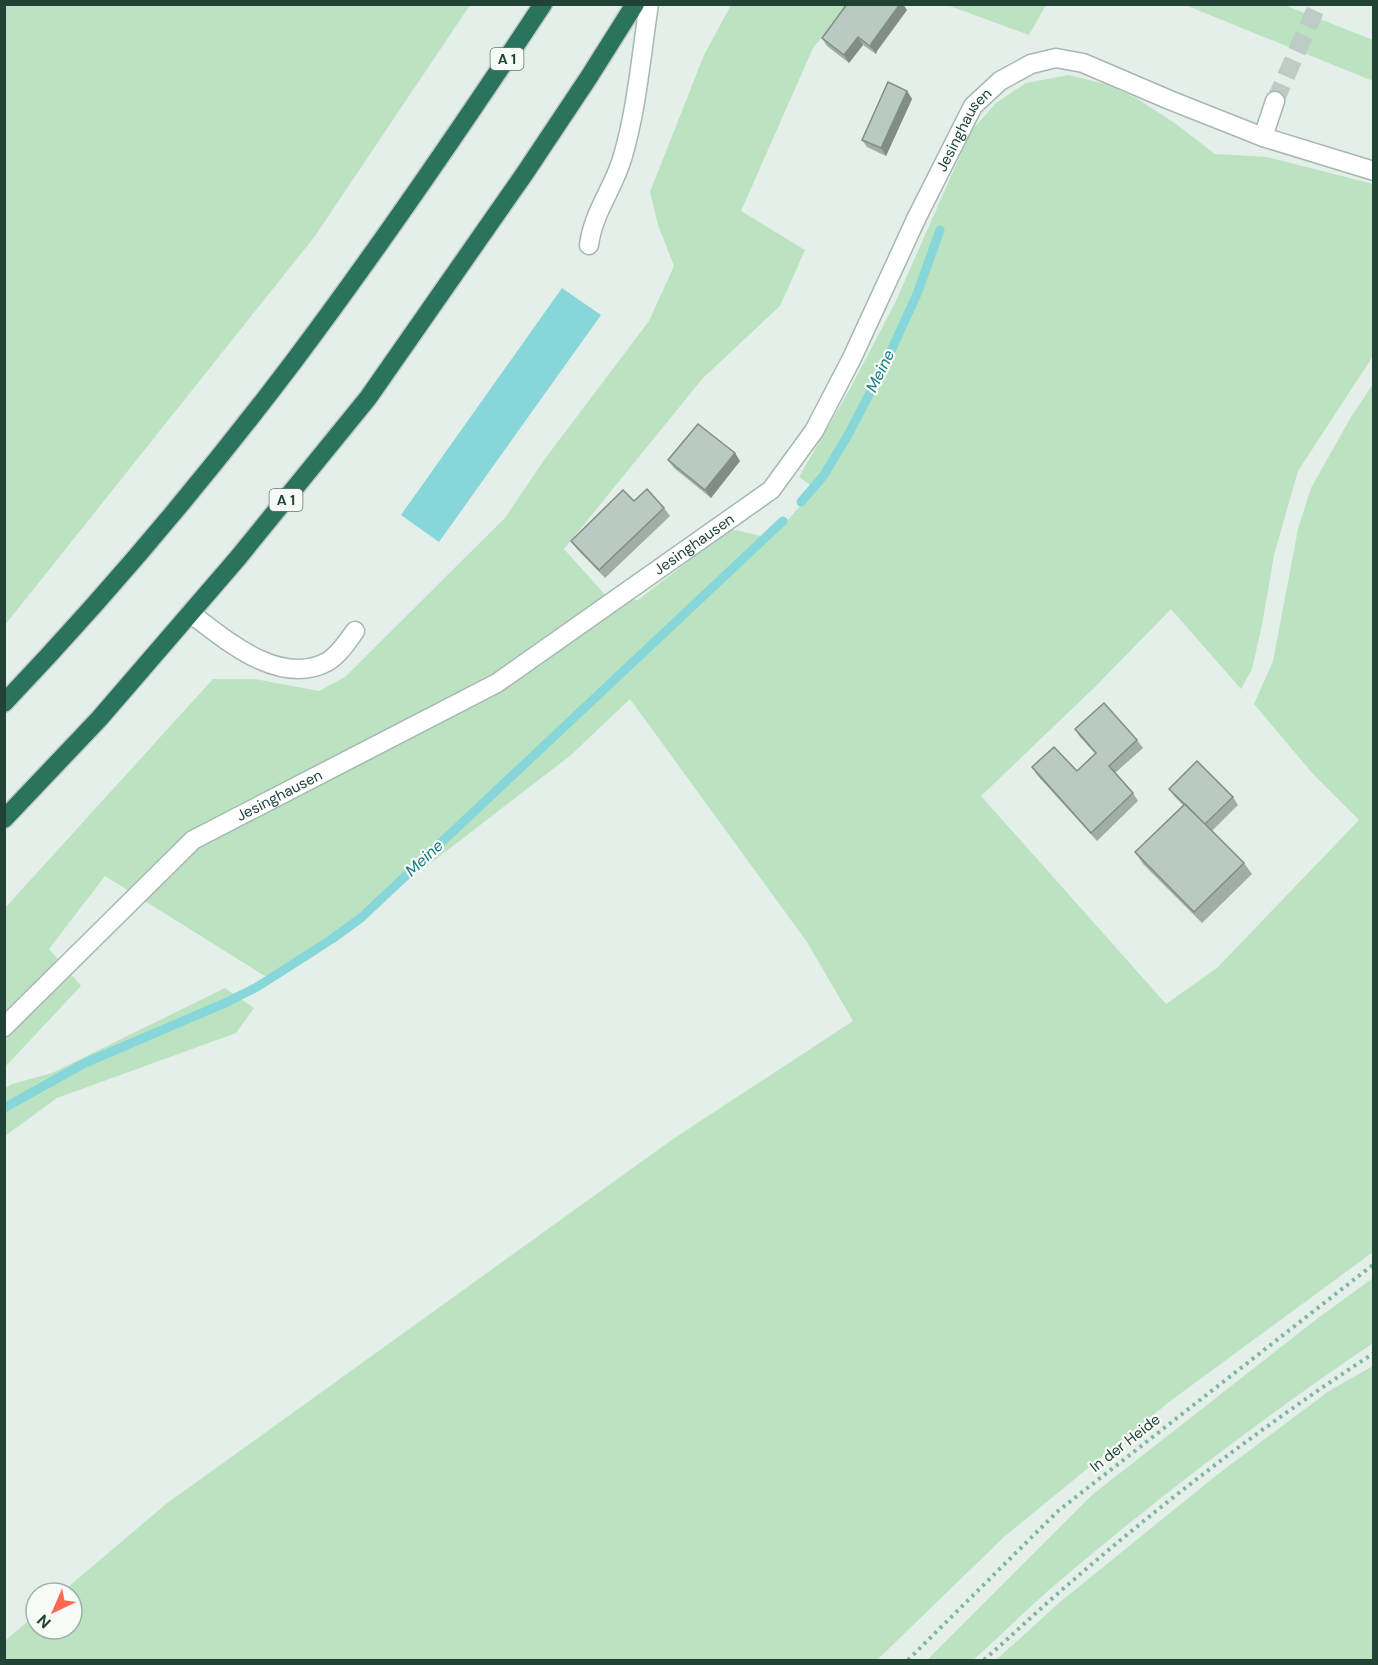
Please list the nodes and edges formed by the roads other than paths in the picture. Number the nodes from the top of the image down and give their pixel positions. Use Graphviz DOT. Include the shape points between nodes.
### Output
graph roads {
  1 [pos="543,4"];
  2 [pos="635,4"];
  3 [pos="649,4"];
  4 [pos="1275,101"];
  5 [pos="1263,137"];
  6 [pos="1374,171"];
  7 [pos="589,245"];
  8 [pos="190,613"];
  9 [pos="355,631"];
  10 [pos="4,703"];
  11 [pos="4,819"];
  12 [pos="4,1027"];
  1 -- 10 [label="highway, A 1" via="295,360 166,522"];
  2 -- 8 [label="highway, A 1" via="525,173 368,398"];
  3 -- 7 [label="street" via="628,138 619,169 596,216"];
  4 -- 5 [label="street"];
  5 -- 6 [label="street, Jesinghausen"];
  5 -- 12 [label="street, Jesinghausen" via="1083,63 1056,58 1031,64 1000,81 974,106 814,431 771,490 497,683 193,840"];
  8 -- 9 [label="street" via="227,641 274,666 309,668 327,662"];
  8 -- 11 [label="highway, A 1" via="99,719"];
}
